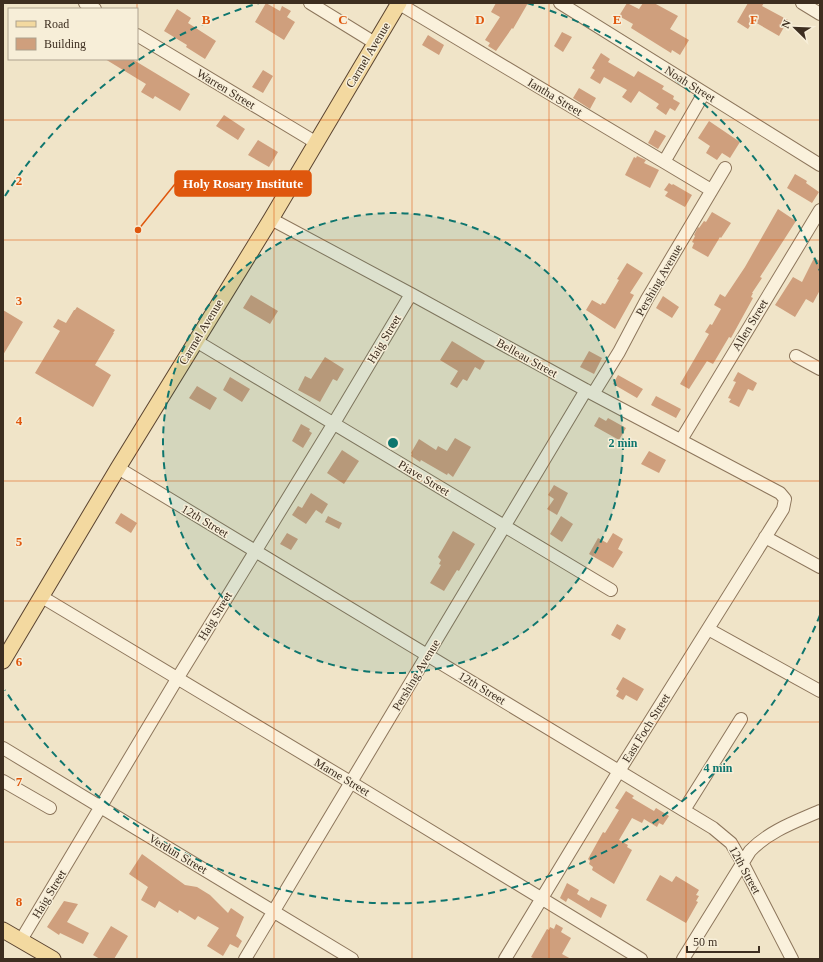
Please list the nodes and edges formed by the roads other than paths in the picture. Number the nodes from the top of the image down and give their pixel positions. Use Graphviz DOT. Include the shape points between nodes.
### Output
graph roads {
  1 [pos="310,3"];
  2 [pos="398,3"];
  3 [pos="560,3"];
  4 [pos="802,3"];
  5 [pos="820,14"];
  6 [pos="138,36"];
  7 [pos="375,43"];
  8 [pos="704,93"];
  9 [pos="316,142"];
  10 [pos="664,162"];
  11 [pos="820,165"];
  12 [pos="725,168"];
  13 [pos="711,190"];
  14 [pos="820,210"];
  15 [pos="271,219"];
  16 [pos="816,226"];
  17 [pos="411,294"];
  18 [pos="196,341"];
  19 [pos="796,356"];
  20 [pos="820,369"];
  21 [pos="590,392"];
  22 [pos="334,423"];
  23 [pos="681,440"];
  24 [pos="118,468"];
  25 [pos="784,496"];
  26 [pos="506,526"];
  27 [pos="765,537"];
  28 [pos="255,551"];
  29 [pos="820,567"];
  30 [pos="611,590"];
  31 [pos="42,597"];
  32 [pos="708,629"];
  33 [pos="428,656"];
  34 [pos="3,661"];
  35 [pos="177,679"];
  36 [pos="820,691"];
  37 [pos="741,719"];
  38 [pos="3,748"];
  39 [pos="619,771"];
  40 [pos="3,781"];
  41 [pos="352,783"];
  42 [pos="101,807"];
  43 [pos="50,808"];
  44 [pos="684,810"];
  45 [pos="820,811"];
  46 [pos="742,862"];
  47 [pos="541,897"];
  48 [pos="274,912"];
  49 [pos="3,930"];
  50 [pos="21,940"];
  51 [pos="53,959"];
  52 [pos="245,959"];
  53 [pos="352,959"];
  54 [pos="505,959"];
  55 [pos="641,959"];
  56 [pos="683,959"];
  57 [pos="792,959"];
  1 -- 7 [label="street"];
  2 -- 7 [label="main road, Carmel Avenue"];
  2 -- 10 [label="street, Iantha Street"];
  3 -- 8 [label="street, Noah Street"];
  4 -- 5 [label="street"];
  6 -- 9 [label="street, Warren Street"];
  7 -- 9 [label="main road, Carmel Avenue"];
  8 -- 10 [label="street"];
  8 -- 11 [label="street, Noah Street"];
  9 -- 15 [label="main road, Carmel Avenue"];
  10 -- 13 [label="street, Iantha Street"];
  12 -- 13 [label="street, Pershing Avenue"];
  13 -- 21 [label="street, Pershing Avenue" via="619,352"];
  14 -- 16 [label="street, Allen Street"];
  15 -- 17 [label="street, Belleau Street"];
  15 -- 18 [label="main road, Carmel Avenue"];
  16 -- 23 [label="street, Allen Street"];
  17 -- 21 [label="street, Belleau Street"];
  17 -- 22 [label="street, Haig Street"];
  18 -- 22 [label="street, Piave Street"];
  18 -- 24 [label="main road, Carmel Avenue"];
  19 -- 20 [label="street"];
  21 -- 23 [label="street, Belleau Street"];
  21 -- 26 [label="street, Pershing Avenue"];
  22 -- 26 [label="street, Piave Street"];
  22 -- 28 [label="street, Haig Street"];
  23 -- 25 [label="street, Belleau Street"];
  24 -- 28 [label="street, 12th Street"];
  24 -- 31 [label="main road, Carmel Avenue"];
  25 -- 27 [label="street, East Foch Street" via="783,509"];
  26 -- 30 [label="street, Piave Street"];
  26 -- 33 [label="street, Pershing Avenue"];
  27 -- 29 [label="street"];
  27 -- 32 [label="street, East Foch Street"];
  28 -- 33 [label="street, 12th Street"];
  28 -- 35 [label="street, Haig Street"];
  31 -- 34 [label="main road, Carmel Avenue"];
  31 -- 35 [label="street, Marne Street"];
  32 -- 36 [label="street"];
  32 -- 39 [label="street, East Foch Street"];
  33 -- 39 [label="street, 12th Street"];
  33 -- 41 [label="street, Pershing Avenue"];
  35 -- 41 [label="street, Marne Street"];
  35 -- 42 [label="street, Haig Street"];
  37 -- 44 [label="street"];
  38 -- 42 [label="street, Verdun Street"];
  39 -- 44 [label="street, 12th Street"];
  39 -- 47 [label="street, East Foch Street"];
  40 -- 43 [label="street"];
  41 -- 47 [label="street, Marne Street"];
  41 -- 48 [label="street, Pershing Avenue"];
  42 -- 48 [label="street, Verdun Street"];
  42 -- 50 [label="street, Haig Street"];
  44 -- 46 [label="street, 12th Street" via="727,838"];
  45 -- 46 [label="street" via="779,829 760,841"];
  46 -- 56 [label="street"];
  46 -- 57 [label="street, 12th Street"];
  47 -- 54 [label="street, East Foch Street"];
  47 -- 55 [label="street, Marne Street"];
  48 -- 52 [label="street, Pershing Avenue"];
  48 -- 53 [label="street, Verdun Street"];
  49 -- 50 [label="main road"];
  50 -- 51 [label="main road"];
}
